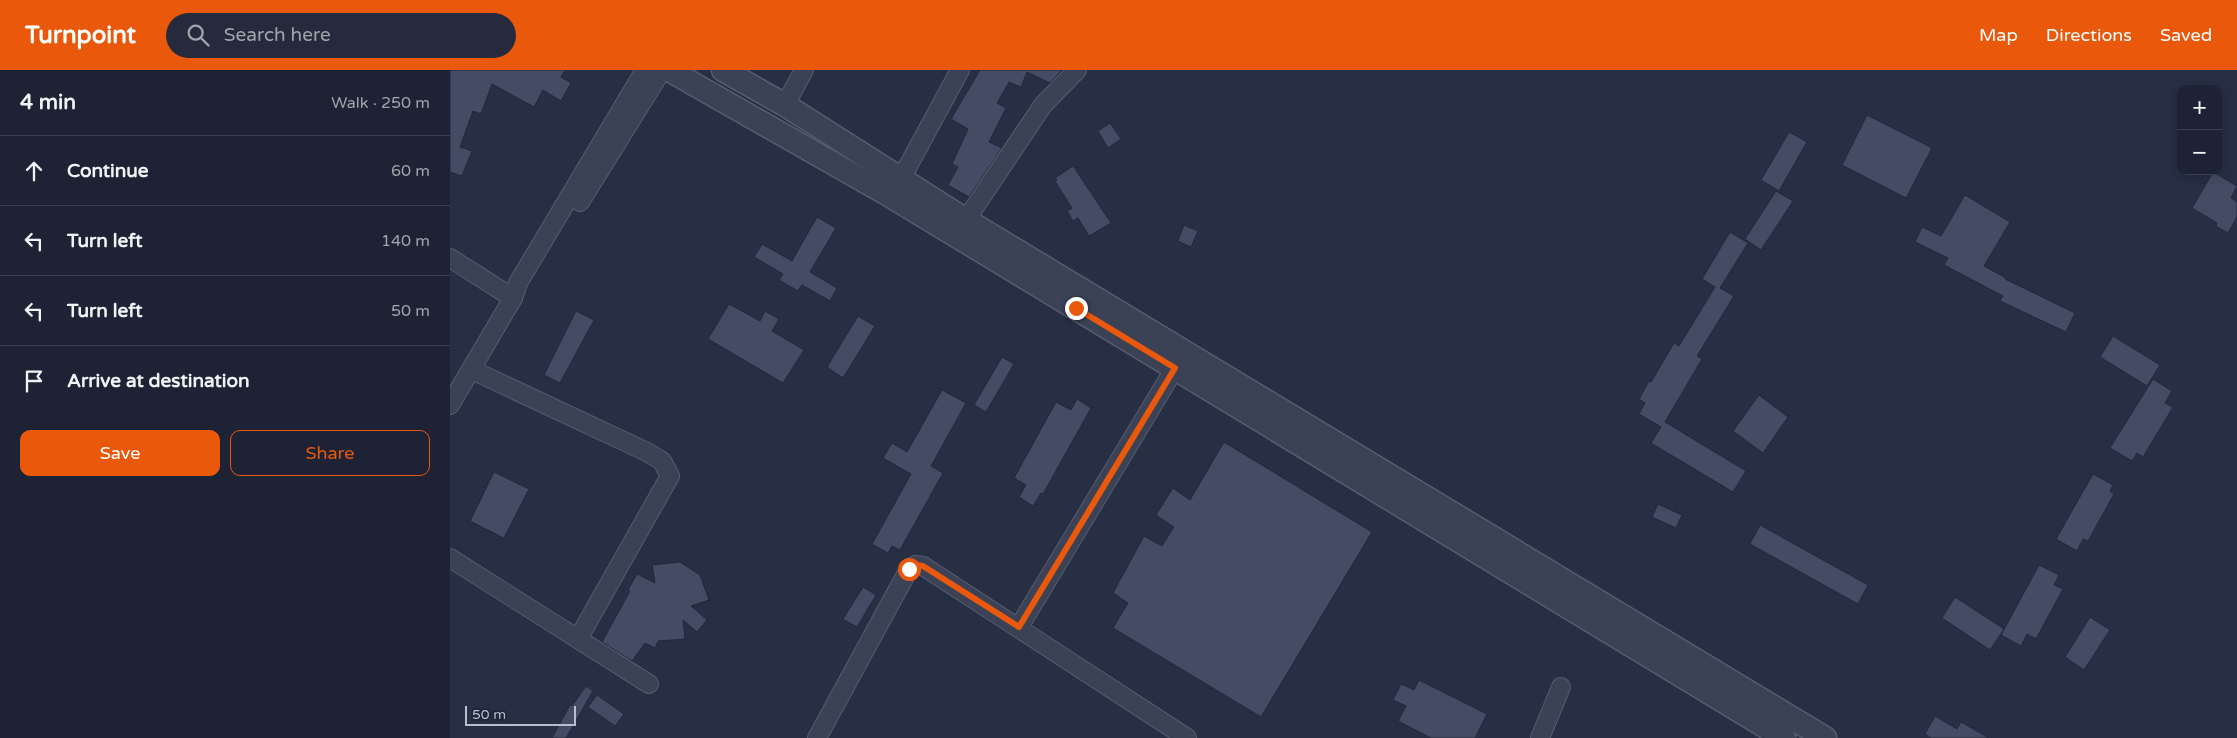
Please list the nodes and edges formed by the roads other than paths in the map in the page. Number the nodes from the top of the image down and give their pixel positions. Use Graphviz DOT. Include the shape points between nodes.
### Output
graph roads {
  1 [pos="644,70"];
  2 [pos="662,70"];
  3 [pos="669,70"];
  4 [pos="723,70"];
  5 [pos="804,70"];
  6 [pos="960,70"];
  7 [pos="1077,70"];
  8 [pos="785,105"];
  9 [pos="846,144"];
  10 [pos="835,165"];
  11 [pos="901,179"];
  12 [pos="966,220"];
  13 [pos="450,258"];
  14 [pos="513,298"];
  15 [pos="1175,368"];
  16 [pos="472,370"];
  17 [pos="450,405"];
  18 [pos="450,558"];
  19 [pos="1019,627"];
  20 [pos="578,638"];
  21 [pos="649,684"];
  22 [pos="1561,688"];
  23 [pos="817,738"];
  24 [pos="1187,738"];
  25 [pos="1540,738"];
  26 [pos="1784,738"];
  27 [pos="1825,738"];
  1 -- 14 [label="street" via="518,283"];
  2 -- 14 [label="street" via="526,288"];
  3 -- 10 [label="street"];
  4 -- 8 [label="street"];
  5 -- 8 [label="street"];
  6 -- 11 [label="street"];
  7 -- 12 [label="street" via="1044,105"];
  8 -- 9 [label="street"];
  9 -- 10 [label="street"];
  9 -- 11 [label="street"];
  10 -- 15 [label="street"];
  11 -- 12 [label="street"];
  12 -- 27 [label="street"];
  13 -- 14 [label="street"];
  14 -- 16 [label="street"];
  15 -- 19 [label="street"];
  15 -- 26 [label="street"];
  16 -- 17 [label="street"];
  16 -- 20 [label="street" via="647,452 662,461 670,476"];
  18 -- 20 [label="street"];
  19 -- 23 [label="street" via="923,566 915,565 909,569"];
  19 -- 24 [label="street"];
  20 -- 21 [label="street"];
  22 -- 25 [label="street"];
}
